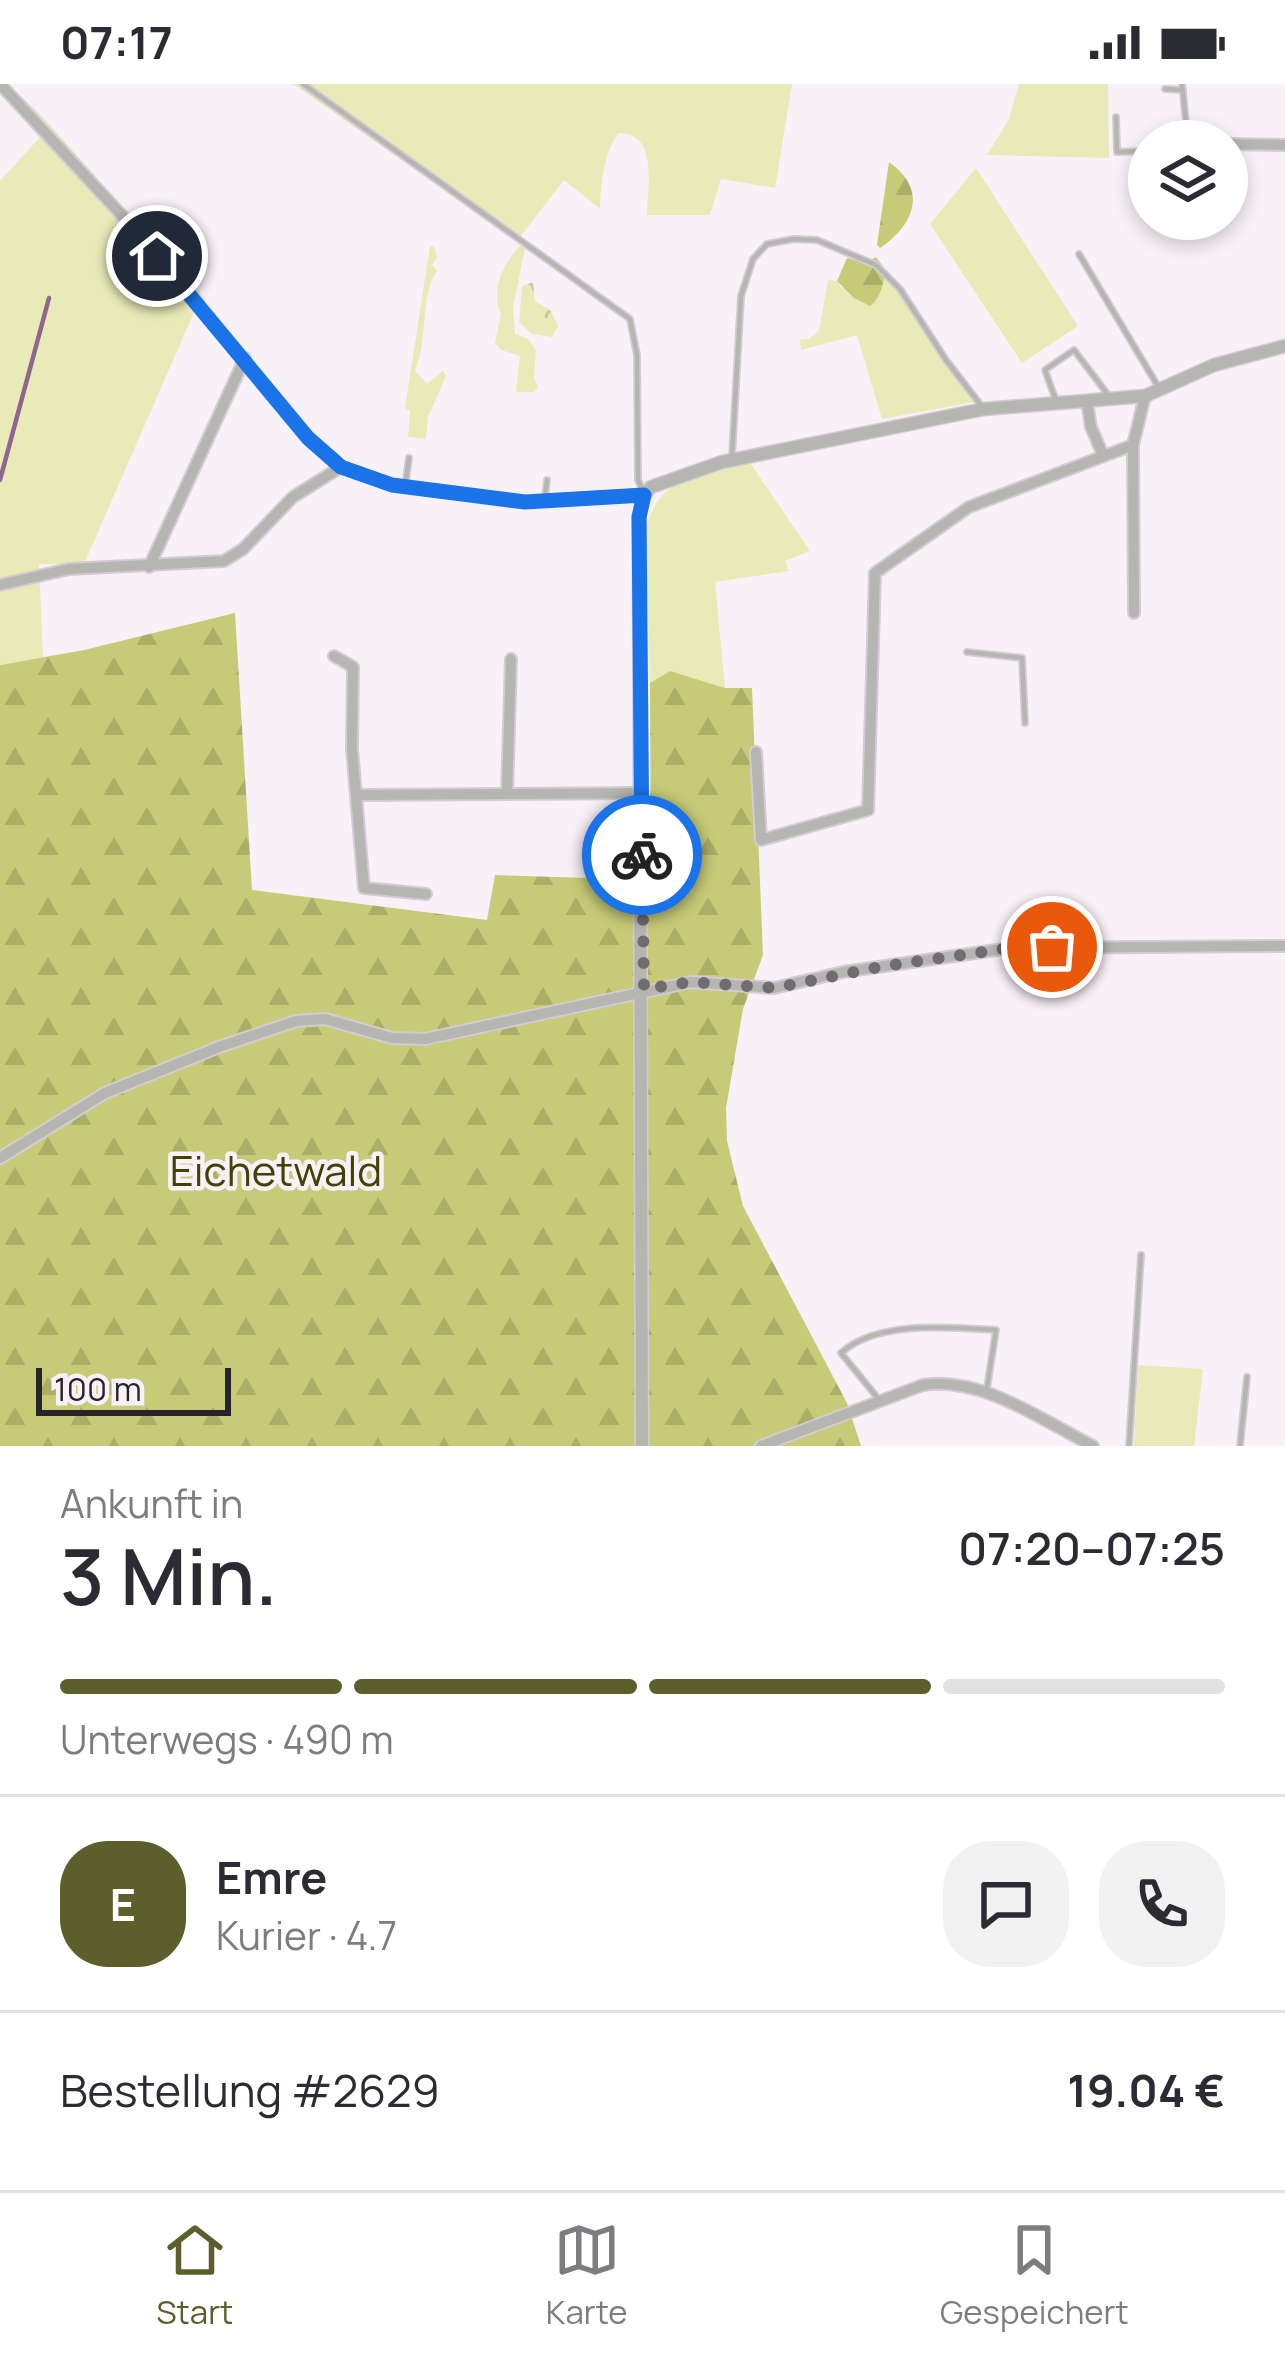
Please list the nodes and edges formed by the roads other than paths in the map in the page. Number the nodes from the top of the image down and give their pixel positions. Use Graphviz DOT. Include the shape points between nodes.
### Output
graph roads {
  1 [pos="0,84"];
  2 [pos="303,84"];
  3 [pos="1183,87"];
  4 [pos="1165,89"];
  5 [pos="1117,117"];
  6 [pos="1186,120"];
  7 [pos="1248,144"];
  8 [pos="1285,145"];
  9 [pos="1128,152"];
  10 [pos="1079,254"];
  11 [pos="1285,346"];
  12 [pos="244,358"];
  13 [pos="1161,391"];
  14 [pos="1145,396"];
  15 [pos="1112,400"];
  16 [pos="1088,402"];
  17 [pos="1056,404"];
  18 [pos="984,409"];
  19 [pos="1133,445"];
  20 [pos="1103,455"];
  21 [pos="409,458"];
  22 [pos="732,459"];
  23 [pos="341,467"];
  24 [pos="547,480"];
  25 [pos="405,487"];
  26 [pos="644,495"];
  27 [pos="544,502"];
  28 [pos="149,567"];
  29 [pos="0,585"];
  30 [pos="1134,613"];
  31 [pos="967,652"];
  32 [pos="334,656"];
  33 [pos="511,659"];
  34 [pos="1025,723"];
  35 [pos="756,752"];
  36 [pos="507,793"];
  37 [pos="641,793"];
  38 [pos="358,795"];
  39 [pos="426,894"];
  40 [pos="1285,946"];
  41 [pos="644,989"];
  42 [pos="0,1158"];
  43 [pos="1141,1255"];
  44 [pos="1247,1377"];
  45 [pos="986,1393"];
  46 [pos="881,1401"];
  47 [pos="642,1446"];
  48 [pos="761,1446"];
  49 [pos="1094,1446"];
  50 [pos="1129,1446"];
  51 [pos="1240,1446"];
  1 -- 12 [label="street"];
  2 -- 26 [label="lane" via="630,319"];
  3 -- 4 [label="lane"];
  3 -- 6 [label="lane"];
  5 -- 9 [label="lane" via="1117,152"];
  7 -- 8 [label="street"];
  10 -- 13 [label="lane"];
  11 -- 13 [label="street" via="1214,365"];
  12 -- 23 [label="street"];
  12 -- 28 [label="street"];
  13 -- 14 [label="street"];
  14 -- 15 [label="street"];
  14 -- 19 [label="street"];
  15 -- 16 [label="street"];
  15 -- 17 [label="lane" via="1074,350 1046,370"];
  16 -- 17 [label="street"];
  16 -- 20 [label="street"];
  17 -- 18 [label="street"];
  18 -- 22 [label="street"];
  18 -- 22 [label="lane" via="876,265 817,240 778,242 758,250 741,296"];
  19 -- 20 [label="street"];
  19 -- 30 [label="street"];
  20 -- 35 [label="street" via="969,507 875,573 868,810 761,839"];
  21 -- 25 [label="lane"];
  22 -- 26 [label="street"];
  23 -- 25 [label="street"];
  23 -- 28 [label="street" via="293,497 224,562"];
  24 -- 27 [label="lane"];
  25 -- 27 [label="street"];
  26 -- 27 [label="street"];
  26 -- 37 [label="street"];
  28 -- 29 [label="street" via="69,569"];
  31 -- 34 [label="lane" via="1022,658"];
  32 -- 38 [label="street" via="353,667"];
  33 -- 36 [label="street"];
  36 -- 37 [label="street"];
  36 -- 38 [label="street"];
  37 -- 41 [label="street"];
  38 -- 39 [label="street" via="364,888"];
  40 -- 41 [label="street" via="1010,948 774,988 691,982"];
  41 -- 42 [label="street" via="425,1039 296,1021 105,1093"];
  41 -- 47 [label="street"];
  43 -- 50 [label="lane"];
  44 -- 51 [label="lane"];
  45 -- 46 [label="street" via="946,1381"];
  45 -- 46 [label="lane" via="996,1330 925,1326 854,1341 841,1353"];
  45 -- 49 [label="street"];
  46 -- 48 [label="street"];
}
